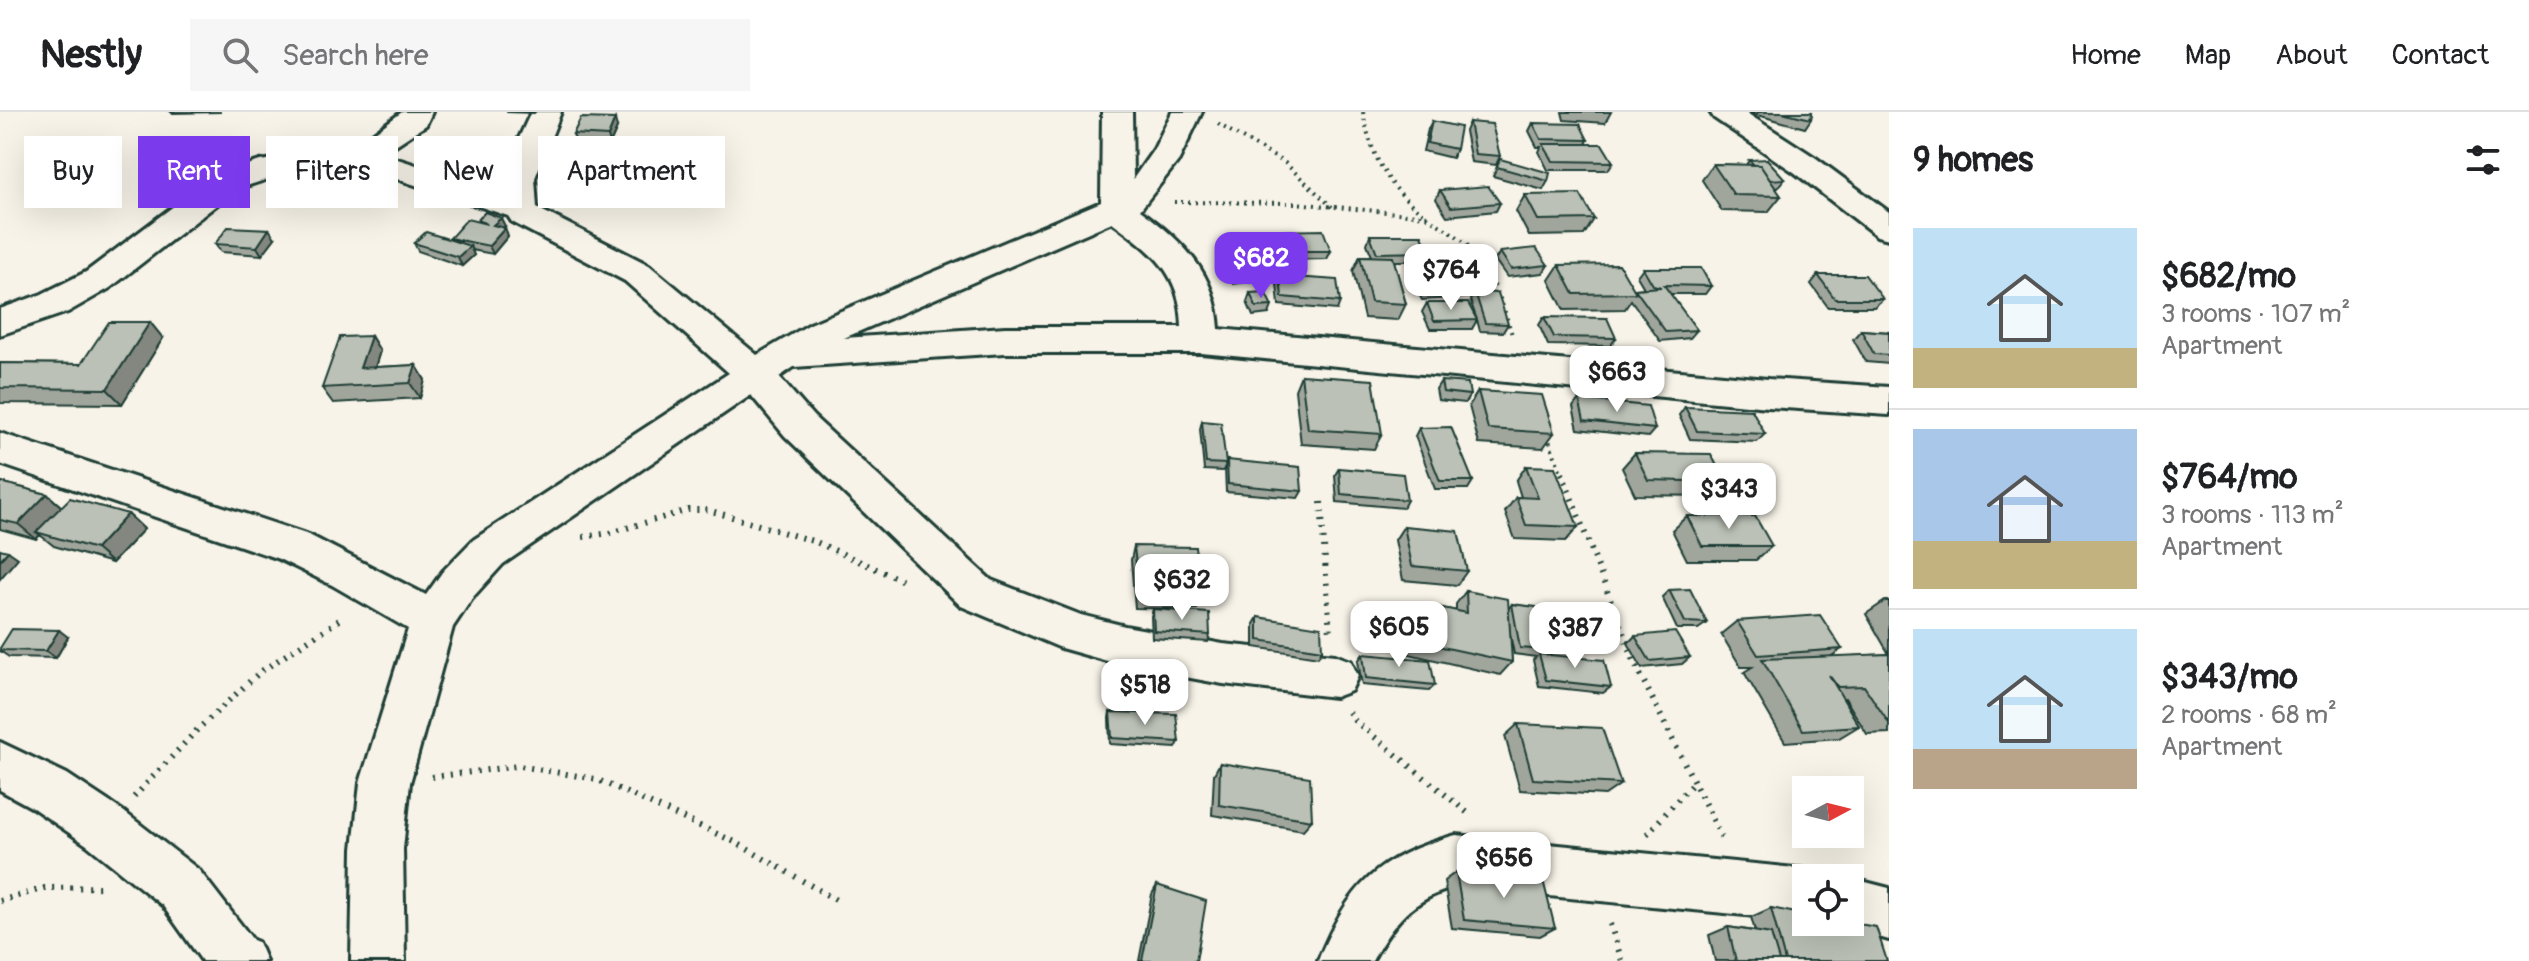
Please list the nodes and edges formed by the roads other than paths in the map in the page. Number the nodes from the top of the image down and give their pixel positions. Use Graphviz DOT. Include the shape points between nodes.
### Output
graph roads {
  1 [pos="417,112"];
  2 [pos="546,112"];
  3 [pos="1117,112"];
  4 [pos="1725,112"];
  5 [pos="1201,117"];
  6 [pos="389,136"];
  7 [pos="266,170"];
  8 [pos="398,170"];
  9 [pos="1123,206"];
  10 [pos="520,209"];
  11 [pos="1889,228"];
  12 [pos="0,322"];
  13 [pos="1201,340"];
  14 [pos="770,365"];
  15 [pos="1889,401"];
  16 [pos="0,448"];
  17 [pos="433,621"];
  18 [pos="1335,676"];
  19 [pos="0,765"];
  20 [pos="1792,893"];
  21 [pos="1864,908"];
  22 [pos="1889,914"];
  23 [pos="235,960"];
  24 [pos="378,961"];
  25 [pos="1345,961"];
  1 -- 6 [label="street" via="415,119"];
  2 -- 10 [label="street" via="524,164"];
  3 -- 9 [label="street"];
  4 -- 11 [label="street"];
  5 -- 9 [label="street" via="1147,185"];
  7 -- 12 [label="street" via="226,182 98,280 55,303"];
  8 -- 10 [label="street"];
  9 -- 13 [label="street" via="1191,279"];
  9 -- 14 [label="street" via="874,310"];
  10 -- 14 [label="street" via="637,273"];
  13 -- 14 [label="street" via="1005,340"];
  13 -- 15 [label="street"];
  14 -- 17 [label="street" via="488,552"];
  14 -- 18 [label="street" via="810,437 976,593 1113,643 1223,664"];
  16 -- 17 [label="street" via="293,547"];
  17 -- 24 [label="street" via="385,783 378,849"];
  19 -- 23 [label="street" via="105,828 181,888"];
  20 -- 25 [label="street" via="1456,861 1411,874 1380,904 1349,946"];
  21 -- 22 [label="street"];
}
